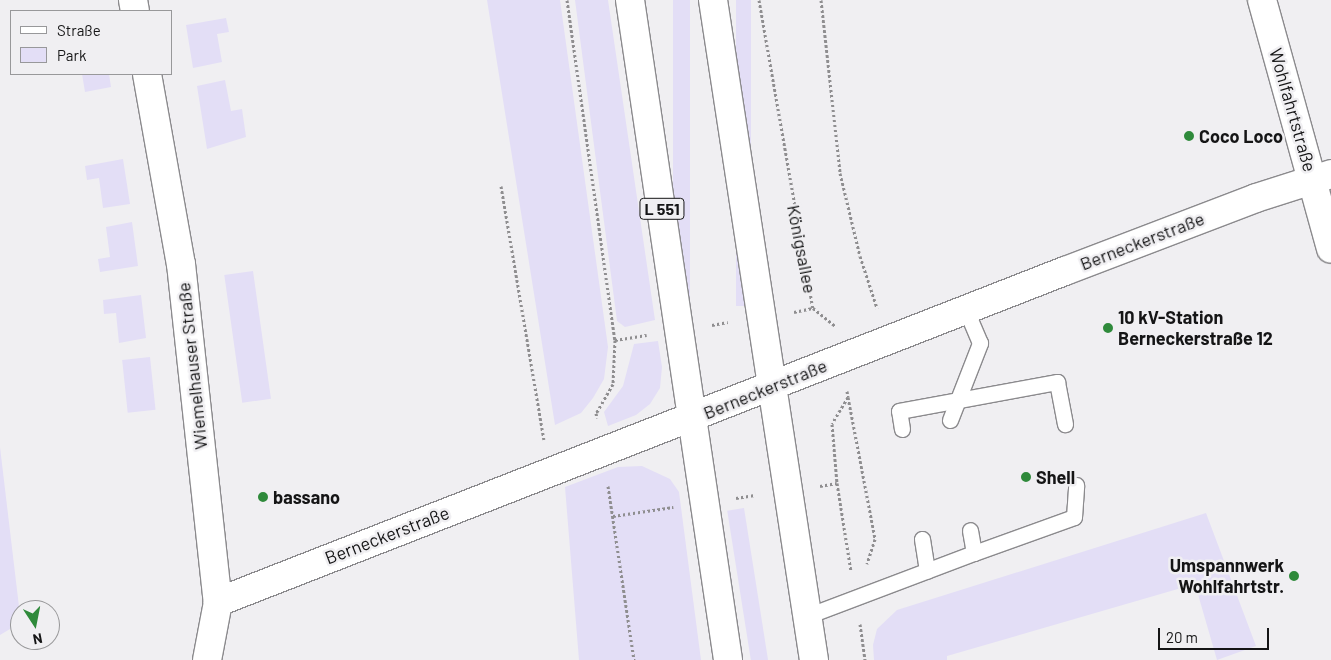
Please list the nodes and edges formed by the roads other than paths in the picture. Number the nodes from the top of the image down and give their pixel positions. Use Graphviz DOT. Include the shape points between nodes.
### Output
graph roads {
  1 [pos="630,0"];
  2 [pos="713,0"];
  3 [pos="1262,0"];
  4 [pos="147,75"];
  5 [pos="1322,177"];
  6 [pos="1331,249"];
  7 [pos="966,310"];
  8 [pos="772,386"];
  9 [pos="956,400"];
  10 [pos="692,418"];
  11 [pos="950,420"];
  12 [pos="1065,424"];
  13 [pos="902,429"];
  14 [pos="1076,484"];
  15 [pos="970,530"];
  16 [pos="922,538"];
  17 [pos="974,554"];
  18 [pos="927,571"];
  19 [pos="218,602"];
  20 [pos="807,616"];
  21 [pos="207,660"];
  22 [pos="728,660"];
  23 [pos="814,660"];
  1 -- 10 [label="street, L 551"];
  2 -- 8 [label="street"];
  3 -- 5 [label="street, Wohlfahrtstraße"];
  4 -- 19 [label="street, Wiemelhauser Straße" via="181,264"];
  5 -- 6 [label="street, Wohlfahrtstraße"];
  5 -- 7 [label="street, Berneckerstraße" via="1256,198"];
  7 -- 8 [label="street, Berneckerstraße"];
  7 -- 9 [label="lane" via="980,343"];
  8 -- 10 [label="street, Berneckerstraße"];
  8 -- 20 [label="street"];
  9 -- 11 [label="lane"];
  9 -- 12 [label="lane" via="1057,382"];
  9 -- 13 [label="lane" via="899,411"];
  10 -- 19 [label="street, Berneckerstraße"];
  10 -- 22 [label="street, L 551"];
  14 -- 17 [label="lane" via="1074,516"];
  15 -- 17 [label="lane"];
  16 -- 18 [label="lane"];
  17 -- 18 [label="lane"];
  18 -- 20 [label="lane"];
  19 -- 21 [label="street, Wiemelhauser Straße"];
  20 -- 23 [label="street"];
}
